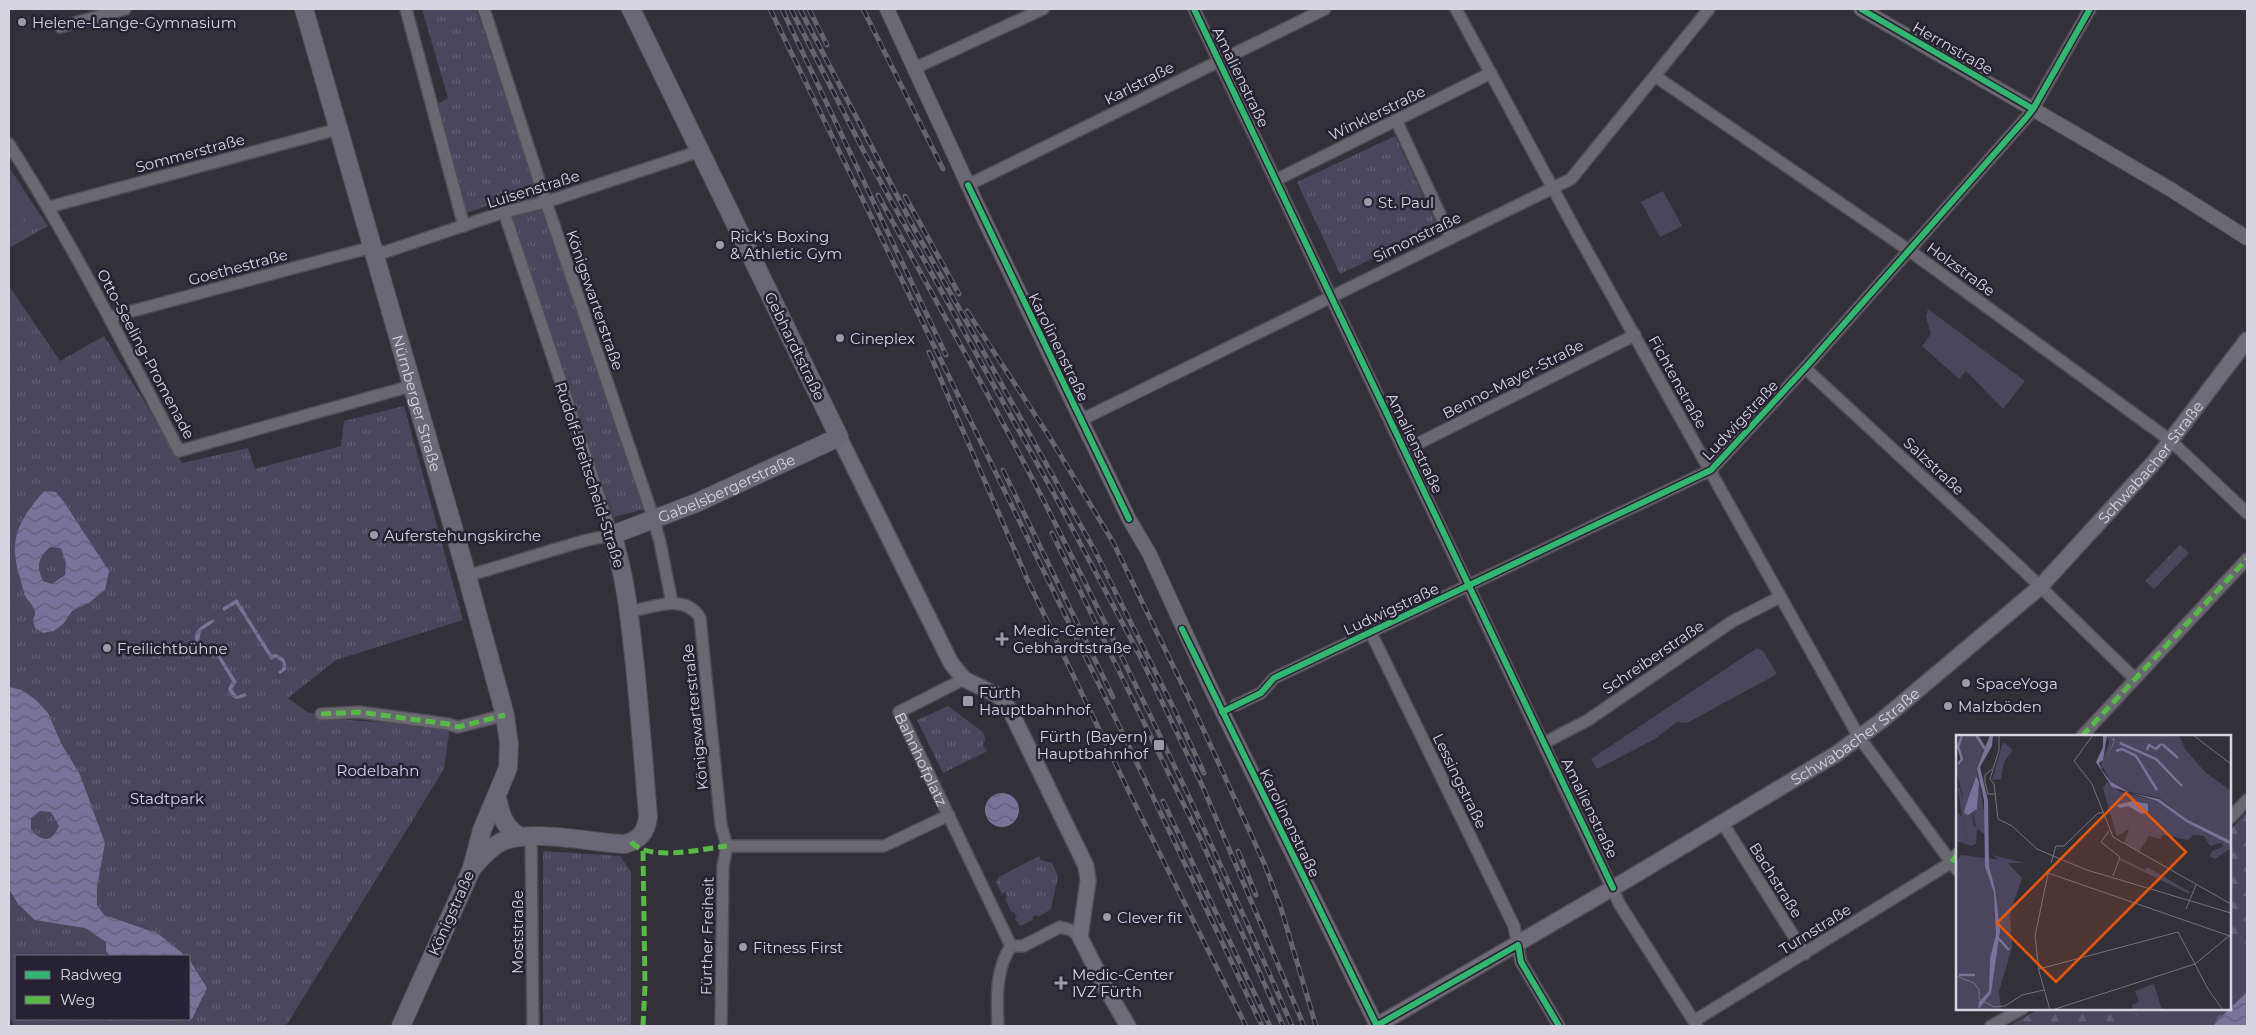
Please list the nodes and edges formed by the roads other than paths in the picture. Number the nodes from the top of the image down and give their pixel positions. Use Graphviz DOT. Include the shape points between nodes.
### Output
graph roads {
  1 [pos="125,9"];
  2 [pos="304,9"];
  3 [pos="406,9"];
  4 [pos="484,9"];
  5 [pos="631,9"];
  6 [pos="887,9"];
  7 [pos="1043,9"];
  8 [pos="1194,9"];
  9 [pos="1325,9"];
  10 [pos="1456,9"];
  11 [pos="1709,9"];
  12 [pos="1861,9"];
  13 [pos="2090,9"];
  14 [pos="108,11"];
  15 [pos="60,26"];
  16 [pos="1218,60"];
  17 [pos="915,68"];
  18 [pos="1491,72"];
  19 [pos="1655,76"];
  20 [pos="2033,109"];
  21 [pos="1396,120"];
  22 [pos="338,129"];
  23 [pos="9,144"];
  24 [pos="700,151"];
  25 [pos="1276,180"];
  26 [pos="968,185"];
  27 [pos="1553,189"];
  28 [pos="546,202"];
  29 [pos="49,207"];
  30 [pos="504,212"];
  31 [pos="464,226"];
  32 [pos="1450,238"];
  33 [pos="2247,238"];
  34 [pos="374,251"];
  35 [pos="1910,251"];
  36 [pos="1331,296"];
  37 [pos="110,318"];
  38 [pos="1635,335"];
  39 [pos="2247,340"];
  40 [pos="1805,368"];
  41 [pos="411,386"];
  42 [pos="1080,420"];
  43 [pos="839,437"];
  44 [pos="2171,441"];
  45 [pos="1405,450"];
  46 [pos="1711,470"];
  47 [pos="2247,513"];
  48 [pos="654,520"];
  49 [pos="612,535"];
  50 [pos="2247,559"];
  51 [pos="467,576"];
  52 [pos="1469,586"];
  53 [pos="2040,587"];
  54 [pos="1780,597"];
  55 [pos="672,603"];
  56 [pos="629,612"];
  57 [pos="1371,633"];
  58 [pos="964,678"];
  59 [pos="2134,679"];
  60 [pos="1236,705"];
  61 [pos="321,714"];
  62 [pos="505,715"];
  63 [pos="2083,735"];
  64 [pos="1859,738"];
  65 [pos="1544,743"];
  66 [pos="497,798"];
  67 [pos="2247,800"];
  68 [pos="949,815"];
  69 [pos="2231,817"];
  70 [pos="1722,822"];
  71 [pos="525,837"];
  72 [pos="727,846"];
  73 [pos="1955,862"];
  74 [pos="472,868"];
  75 [pos="1613,888"];
  76 [pos="1080,937"];
  77 [pos="1518,945"];
  78 [pos="1010,946"];
  79 [pos="1805,954"];
  80 [pos="2020,1010"];
  81 [pos="1695,1023"];
  82 [pos="401,1026"];
  83 [pos="532,1026"];
  84 [pos="721,1026"];
  85 [pos="998,1026"];
  86 [pos="1128,1026"];
  87 [pos="1376,1026"];
  88 [pos="1559,1026"];
  89 [pos="1991,1026"];
  1 -- 14 [label="street"];
  2 -- 22 [label="main road, Nürnberger Straße"];
  3 -- 31 [label="street"];
  4 -- 28 [label="street, Königswarterstraße"];
  5 -- 24 [label="main road, Gebhardtstraße"];
  6 -- 17 [label="street, Karolinenstraße"];
  7 -- 17 [label="street"];
  8 -- 16 [label="street, Amalienstraße"];
  9 -- 16 [label="street, Karlstraße"];
  10 -- 18 [label="street, Fichtenstraße"];
  11 -- 19 [label="street, Simonstraße"];
  12 -- 20 [label="street, Herrnstraße"];
  13 -- 20 [label="street, Ludwigstraße"];
  14 -- 15 [label="street"];
  16 -- 25 [label="street, Amalienstraße"];
  16 -- 26 [label="street, Karlstraße"];
  17 -- 26 [label="street, Karolinenstraße"];
  18 -- 21 [label="street, Winklerstraße"];
  18 -- 27 [label="street, Fichtenstraße"];
  19 -- 27 [label="street, Simonstraße" via="1571,179"];
  19 -- 35 [label="street, Holzstraße"];
  20 -- 33 [label="street, Herrnstraße" via="2184,197"];
  20 -- 35 [label="street, Ludwigstraße"];
  21 -- 25 [label="street, Winklerstraße"];
  21 -- 32 [label="street"];
  22 -- 29 [label="street, Sommerstraße"];
  22 -- 34 [label="main road, Nürnberger Straße"];
  23 -- 29 [label="street, Otto-Seeling-Promenade"];
  24 -- 28 [label="street, Luisenstraße"];
  24 -- 43 [label="main road, Gebhardtstraße"];
  25 -- 36 [label="street, Amalienstraße"];
  26 -- 42 [label="street, Karolinenstraße"];
  27 -- 32 [label="street, Simonstraße"];
  27 -- 38 [label="street, Fichtenstraße"];
  28 -- 30 [label="street, Luisenstraße"];
  28 -- 48 [label="street, Königswarterstraße"];
  29 -- 37 [label="street, Otto-Seeling-Promenade"];
  30 -- 31 [label="street, Luisenstraße"];
  30 -- 49 [label="street, Rudolf-Breitscheid-Straße"];
  31 -- 34 [label="street, Luisenstraße" via="385,252"];
  32 -- 36 [label="street, Simonstraße"];
  34 -- 37 [label="street, Goethestraße" via="365,248"];
  34 -- 41 [label="main road, Nürnberger Straße"];
  35 -- 40 [label="street, Ludwigstraße"];
  35 -- 44 [label="street, Holzstraße"];
  36 -- 42 [label="street, Simonstraße"];
  36 -- 45 [label="street, Amalienstraße"];
  37 -- 41 [label="street, Otto-Seeling-Promenade" via="179,450"];
  38 -- 45 [label="street, Benno-Mayer-Straße"];
  38 -- 46 [label="street, Fichtenstraße"];
  39 -- 44 [label="main road, Schwabacher Straße"];
  40 -- 46 [label="street, Ludwigstraße"];
  40 -- 53 [label="street, Salzstraße"];
  41 -- 51 [label="main road, Nürnberger Straße"];
  42 -- 87 [label="street, Karolinenstraße" via="1149,553 1213,693"];
  43 -- 48 [label="main road, Gabelsbergerstraße"];
  43 -- 58 [label="main road, Gebhardtstraße" via="951,663"];
  44 -- 47 [label="street, Holzstraße"];
  44 -- 53 [label="main road, Schwabacher Straße"];
  45 -- 52 [label="street, Amalienstraße"];
  46 -- 52 [label="street, Ludwigstraße"];
  46 -- 54 [label="street, Fichtenstraße"];
  48 -- 49 [label="main road, Gabelsbergerstraße"];
  48 -- 55 [label="street, Königswarterstraße"];
  49 -- 51 [label="street"];
  49 -- 56 [label="main road, Rudolf-Breitscheid-Straße"];
  50 -- 59 [label="street"];
  51 -- 62 [label="main road, Nürnberger Straße"];
  52 -- 57 [label="street, Ludwigstraße"];
  52 -- 65 [label="street, Amalienstraße"];
  53 -- 59 [label="street, Salzstraße"];
  53 -- 64 [label="main road, Schwabacher Straße"];
  54 -- 64 [label="street, Fichtenstraße"];
  54 -- 65 [label="street, Schreiberstraße" via="1733,621 1588,720"];
  55 -- 56 [label="street"];
  55 -- 72 [label="street, Königswarterstraße" via="691,607 700,618 721,825"];
  56 -- 71 [label="main road, Rudolf-Breitscheid-Straße" via="648,818 646,827 637,838 620,844"];
  57 -- 60 [label="street, Ludwigstraße" via="1274,678 1261,693"];
  57 -- 77 [label="street, Lessingstraße" via="1514,926"];
  58 -- 68 [label="street, Bahnhofplatz" via="899,712"];
  58 -- 76 [label="main road" via="999,696 1010,710 1086,866 1088,881"];
  59 -- 63 [label="street"];
  61 -- 62 [label="street" via="358,712 458,727"];
  62 -- 66 [label="main road, Nürnberger Straße" via="508,768"];
  64 -- 70 [label="main road, Schwabacher Straße"];
  64 -- 73 [label="street, Fichtenstraße"];
  65 -- 75 [label="street, Amalienstraße"];
  66 -- 71 [label="main road" via="502,820 509,831"];
  66 -- 74 [label="main road, Königstraße" via="482,830"];
  67 -- 69 [label="street"];
  68 -- 72 [label="street" via="884,846"];
  68 -- 78 [label="street, Bahnhofplatz"];
  70 -- 75 [label="main road, Schwabacher Straße"];
  70 -- 79 [label="street, Bachstraße"];
  71 -- 74 [label="main road" via="511,838 492,847"];
  71 -- 83 [label="street, Moststraße"];
  72 -- 84 [label="street, Fürther Freiheit" via="723,875"];
  73 -- 79 [label="street, Turnstraße"];
  74 -- 82 [label="main road, Königstraße"];
  75 -- 77 [label="main road, Schwabacher Straße"];
  75 -- 81 [label="street, Amalienstraße" via="1625,914"];
  76 -- 78 [label="street" via="1060,926 1024,946"];
  76 -- 86 [label="main road"];
  77 -- 87 [label="main road, Schwabacher Straße"];
  77 -- 88 [label="street, Lessingstraße" via="1522,962"];
  78 -- 85 [label="street" via="999,974"];
  79 -- 81 [label="street, Turnstraße"];
  80 -- 89 [label="street"];
}
